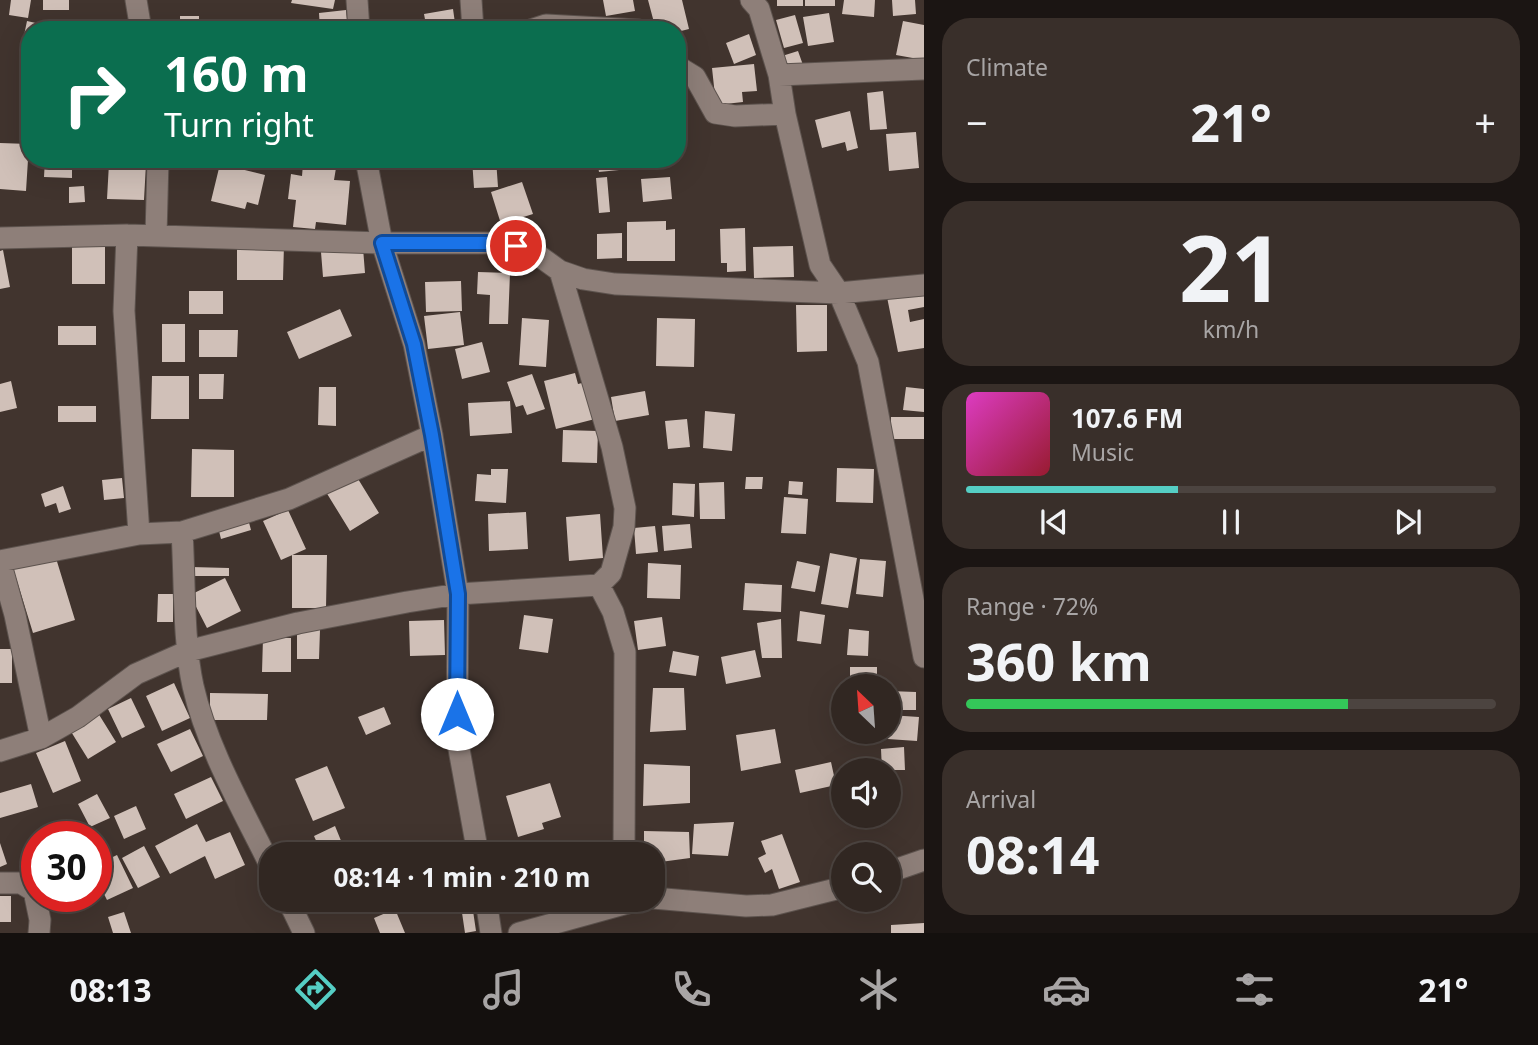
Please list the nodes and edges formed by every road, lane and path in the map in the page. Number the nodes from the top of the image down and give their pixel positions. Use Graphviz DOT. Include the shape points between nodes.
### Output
graph roads {
  1 [pos="136,0"];
  2 [pos="357,0"];
  3 [pos="471,0"];
  4 [pos="751,0"];
  5 [pos="140,21"];
  6 [pos="358,21"];
  7 [pos="472,21"];
  8 [pos="924,69"];
  9 [pos="686,72"];
  10 [pos="779,75"];
  11 [pos="785,114"];
  12 [pos="158,168"];
  13 [pos="368,168"];
  14 [pos="127,235"];
  15 [pos="156,236"];
  16 [pos="0,239"];
  17 [pos="382,243"];
  18 [pos="560,271"];
  19 [pos="924,285"];
  20 [pos="839,293"];
  21 [pos="432,435"];
  22 [pos="182,531"];
  23 [pos="139,534"];
  24 [pos="0,561"];
  25 [pos="599,584"];
  26 [pos="458,594"];
  27 [pos="188,651"];
  28 [pos="924,657"];
  29 [pos="41,738"];
  30 [pos="0,751"];
  31 [pos="476,842"];
  32 [pos="624,842"];
  33 [pos="259,843"];
  34 [pos="924,860"];
  35 [pos="901,868"];
  36 [pos="0,883"];
  37 [pos="831,890"];
  38 [pos="665,899"];
  39 [pos="294,912"];
  40 [pos="487,912"];
  41 [pos="591,912"];
  42 [pos="39,933"];
  43 [pos="304,933"];
  44 [pos="491,933"];
  45 [pos="519,933"];
  1 -- 5 [label="street"];
  2 -- 6 [label="street"];
  3 -- 7 [label="street"];
  4 -- 10 [label="street" via="759,9"];
  8 -- 10 [label="street"];
  9 -- 11 [label="street" via="695,77 715,113"];
  10 -- 11 [label="street"];
  11 -- 20 [label="street" via="820,265"];
  12 -- 15 [label="street"];
  13 -- 17 [label="street"];
  14 -- 15 [label="street"];
  14 -- 16 [label="street"];
  14 -- 23 [label="street" via="124,311"];
  15 -- 17 [label="street"];
  17 -- 18 [label="street" via="499,243 535,253"];
  17 -- 21 [label="street" via="414,344"];
  18 -- 20 [label="street" via="615,284"];
  18 -- 25 [label="street" via="612,447 625,508 611,573"];
  19 -- 20 [label="street"];
  20 -- 28 [label="street" via="868,362"];
  21 -- 22 [label="street" via="289,499"];
  21 -- 26 [label="street"];
  22 -- 23 [label="street"];
  22 -- 27 [label="street"];
  23 -- 24 [label="street"];
  24 -- 29 [label="street"];
  25 -- 26 [label="street"];
  25 -- 32 [label="street" via="625,652"];
  26 -- 27 [label="street" via="298,623"];
  26 -- 31 [label="street" via="457,738"];
  27 -- 29 [label="street" via="136,674"];
  27 -- 33 [label="street" via="193,686 219,764"];
  29 -- 30 [label="street"];
  34 -- 35 [label="street"];
  36 -- 42 [label="street" via="21,883 34,891"];
  37 -- 38 [label="street" via="772,905"];
  39 -- 43 [label="street"];
  40 -- 44 [label="street"];
  41 -- 45 [label="street"];
}
